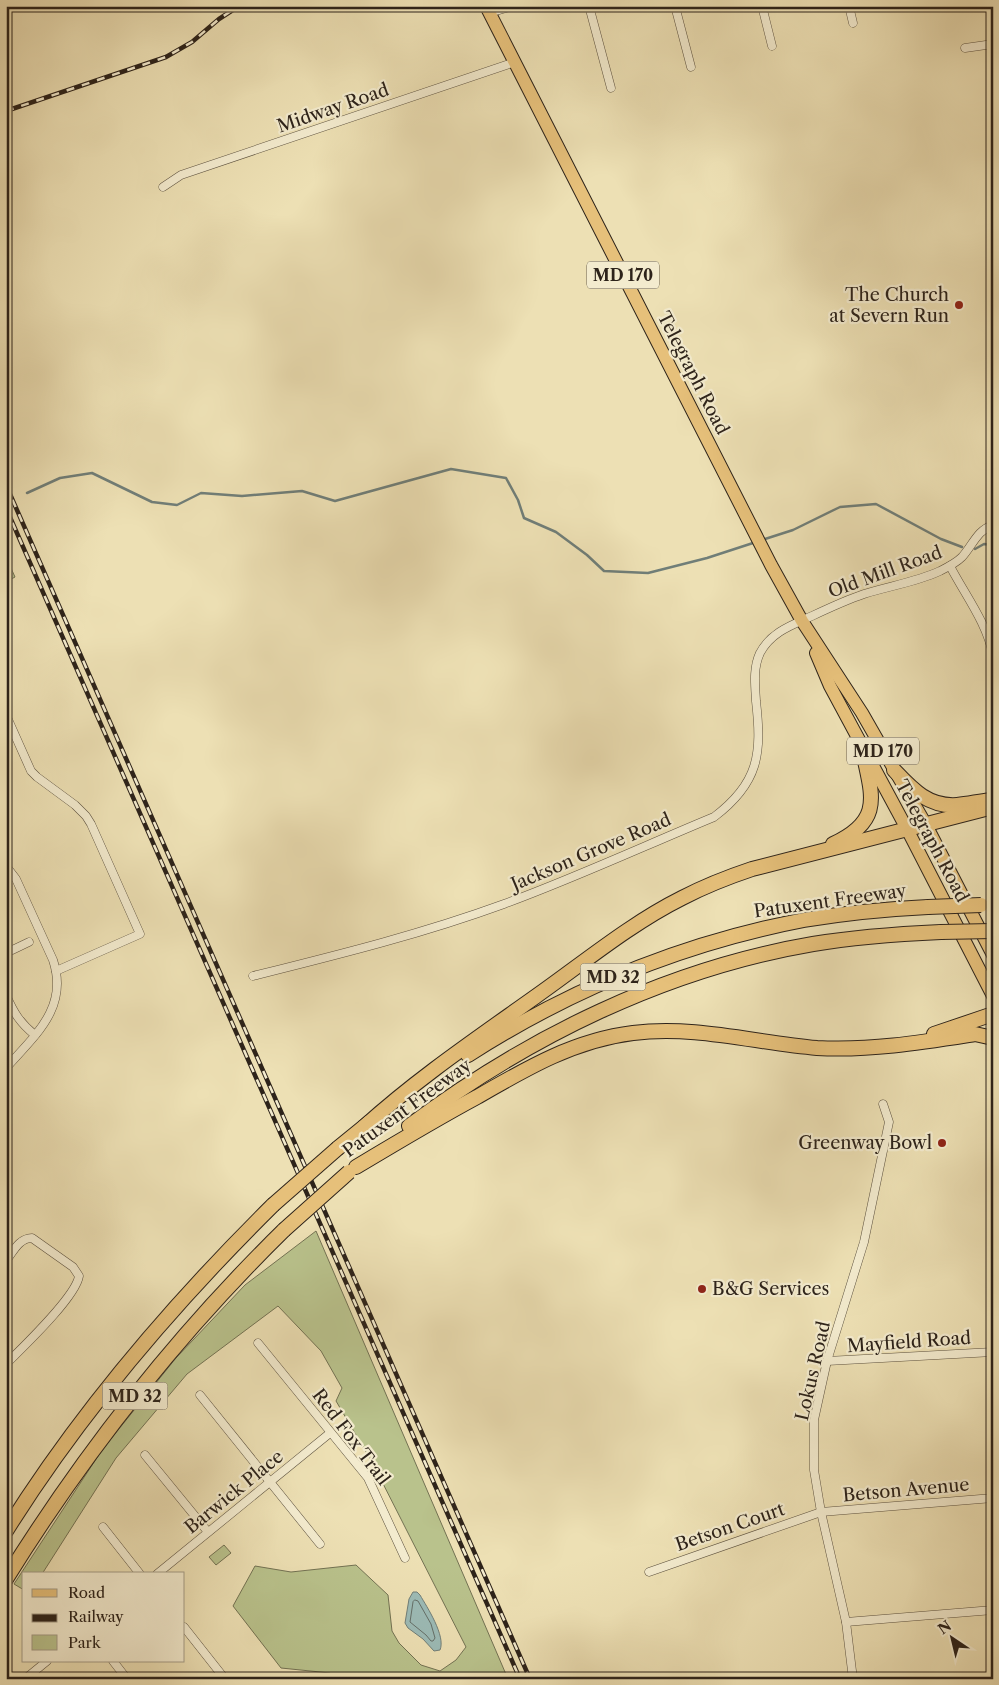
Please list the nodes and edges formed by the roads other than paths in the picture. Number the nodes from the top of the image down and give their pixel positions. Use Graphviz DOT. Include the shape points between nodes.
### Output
graph roads {
  1 [pos="513,6"];
  2 [pos="590,6"];
  3 [pos="675,6"];
  4 [pos="762,6"];
  5 [pos="849,6"];
  6 [pos="488,9"];
  7 [pos="853,23"];
  8 [pos="993,44"];
  9 [pos="772,46"];
  10 [pos="965,48"];
  11 [pos="514,62"];
  12 [pos="691,67"];
  13 [pos="611,88"];
  14 [pos="163,187"];
  15 [pos="993,525"];
  16 [pos="950,566"];
  17 [pos="802,621"];
  18 [pos="993,655"];
  19 [pos="6,715"];
  20 [pos="862,746"];
  21 [pos="894,770"];
  22 [pos="993,800"];
  23 [pos="993,807"];
  24 [pos="926,825"];
  25 [pos="907,829"];
  26 [pos="813,853"];
  27 [pos="6,866"];
  28 [pos="987,905"];
  29 [pos="993,931"];
  30 [pos="29,942"];
  31 [pos="6,953"];
  32 [pos="993,955"];
  33 [pos="56,971"];
  34 [pos="253,976"];
  35 [pos="6,995"];
  36 [pos="993,996"];
  37 [pos="993,1014"];
  38 [pos="35,1036"];
  39 [pos="993,1038"];
  40 [pos="894,1044"];
  41 [pos="6,1068"];
  42 [pos="883,1104"];
  43 [pos="364,1127"];
  44 [pos="353,1170"];
  45 [pos="6,1261"];
  46 [pos="258,1343"];
  47 [pos="993,1352"];
  48 [pos="827,1361"];
  49 [pos="6,1364"];
  50 [pos="200,1395"];
  51 [pos="330,1433"];
  52 [pos="145,1455"];
  53 [pos="270,1483"];
  54 [pos="993,1498"];
  55 [pos="821,1512"];
  56 [pos="103,1527"];
  57 [pos="6,1530"];
  58 [pos="208,1532"];
  59 [pos="320,1544"];
  60 [pos="405,1558"];
  61 [pos="138,1572"];
  62 [pos="159,1572"];
  63 [pos="649,1572"];
  64 [pos="6,1579"];
  65 [pos="993,1610"];
  66 [pos="846,1622"];
  67 [pos="185,1628"];
  68 [pos="46,1662"];
  69 [pos="114,1662"];
  70 [pos="25,1679"];
  71 [pos="127,1679"];
  72 [pos="225,1679"];
  73 [pos="854,1679"];
  1 -- 6 [label="street"];
  2 -- 13 [label="street"];
  3 -- 12 [label="street"];
  4 -- 9 [label="street"];
  5 -- 7 [label="street"];
  6 -- 11 [label="main road, Telegraph Road / MD 170"];
  8 -- 10 [label="street"];
  11 -- 14 [label="street, Midway Road" via="181,175"];
  11 -- 17 [label="main road, Telegraph Road / MD 170"];
  15 -- 16 [label="street, Old Mill Road" via="982,531"];
  16 -- 17 [label="street, Old Mill Road" via="862,595"];
  16 -- 18 [label="street" via="985,627"];
  17 -- 20 [label="main road, Telegraph Road / MD 170" via="830,686"];
  17 -- 21 [label="main road, Telegraph Road / MD 170" via="862,713"];
  17 -- 34 [label="street, Jackson Grove Road" via="773,636 760,653 754,677 759,726 757,756 744,788 714,817 501,905 372,946"];
  19 -- 33 [label="street" via="31,771 75,805 91,824 140,934"];
  20 -- 25 [label="main road, Telegraph Road / MD 170"];
  20 -- 26 [label="highway" via="871,791 867,817 852,833"];
  21 -- 22 [label="highway" via="923,798 943,805"];
  21 -- 24 [label="main road, Telegraph Road / MD 170"];
  23 -- 24 [label="highway"];
  24 -- 25 [label="highway"];
  24 -- 32 [label="main road, Telegraph Road / MD 170"];
  25 -- 26 [label="highway"];
  25 -- 36 [label="main road, Telegraph Road / MD 170"];
  26 -- 43 [label="highway" via="761,866 680,898 430,1072"];
  27 -- 33 [label="street" via="16,879"];
  28 -- 43 [label="highway, Patuxent Freeway / MD 32, bridge" via="928,906 805,920 711,942 657,960 602,982 519,1024 434,1077"];
  29 -- 44 [label="highway, Patuxent Freeway / MD 32, bridge" via="892,935 812,944 684,978 574,1024 493,1069 420,1118"];
  30 -- 31 [label="street"];
  33 -- 38 [label="street" via="55,1003"];
  35 -- 38 [label="street" via="20,1022"];
  37 -- 40 [label="highway"];
  38 -- 41 [label="street"];
  39 -- 40 [label="highway" via="975,1034"];
  40 -- 44 [label="highway" via="861,1049 816,1048 655,1030 606,1038 570,1048 530,1066"];
  42 -- 48 [label="street, Lokus Road" via="888,1122 864,1242"];
  43 -- 57 [label="highway, Patuxent Freeway / MD 32, bridge" via="273,1204 190,1290 117,1375"];
  44 -- 64 [label="highway, Patuxent Freeway / MD 32, bridge" via="284,1230 208,1308 138,1392 59,1497"];
  45 -- 49 [label="street" via="22,1240 32,1238 74,1267 79,1276 76,1286 56,1312"];
  46 -- 51 [label="street, Red Fox Trail"];
  47 -- 48 [label="street, Mayfield Road"];
  48 -- 55 [label="street, Lokus Road" via="814,1420 814,1470"];
  50 -- 53 [label="street"];
  51 -- 53 [label="street, Barwick Place"];
  51 -- 60 [label="street, Red Fox Trail" via="368,1478"];
  52 -- 58 [label="street"];
  53 -- 58 [label="street, Barwick Place"];
  53 -- 59 [label="street"];
  54 -- 55 [label="street, Betson Avenue"];
  55 -- 63 [label="street, Betson Court"];
  55 -- 66 [label="street, Lokus Road"];
  56 -- 61 [label="street"];
  58 -- 62 [label="street, Barwick Place"];
  65 -- 66 [label="street"];
  66 -- 73 [label="street, Lokus Road"];
  67 -- 72 [label="street"];
  68 -- 70 [label="street"];
  69 -- 71 [label="street"];
}
